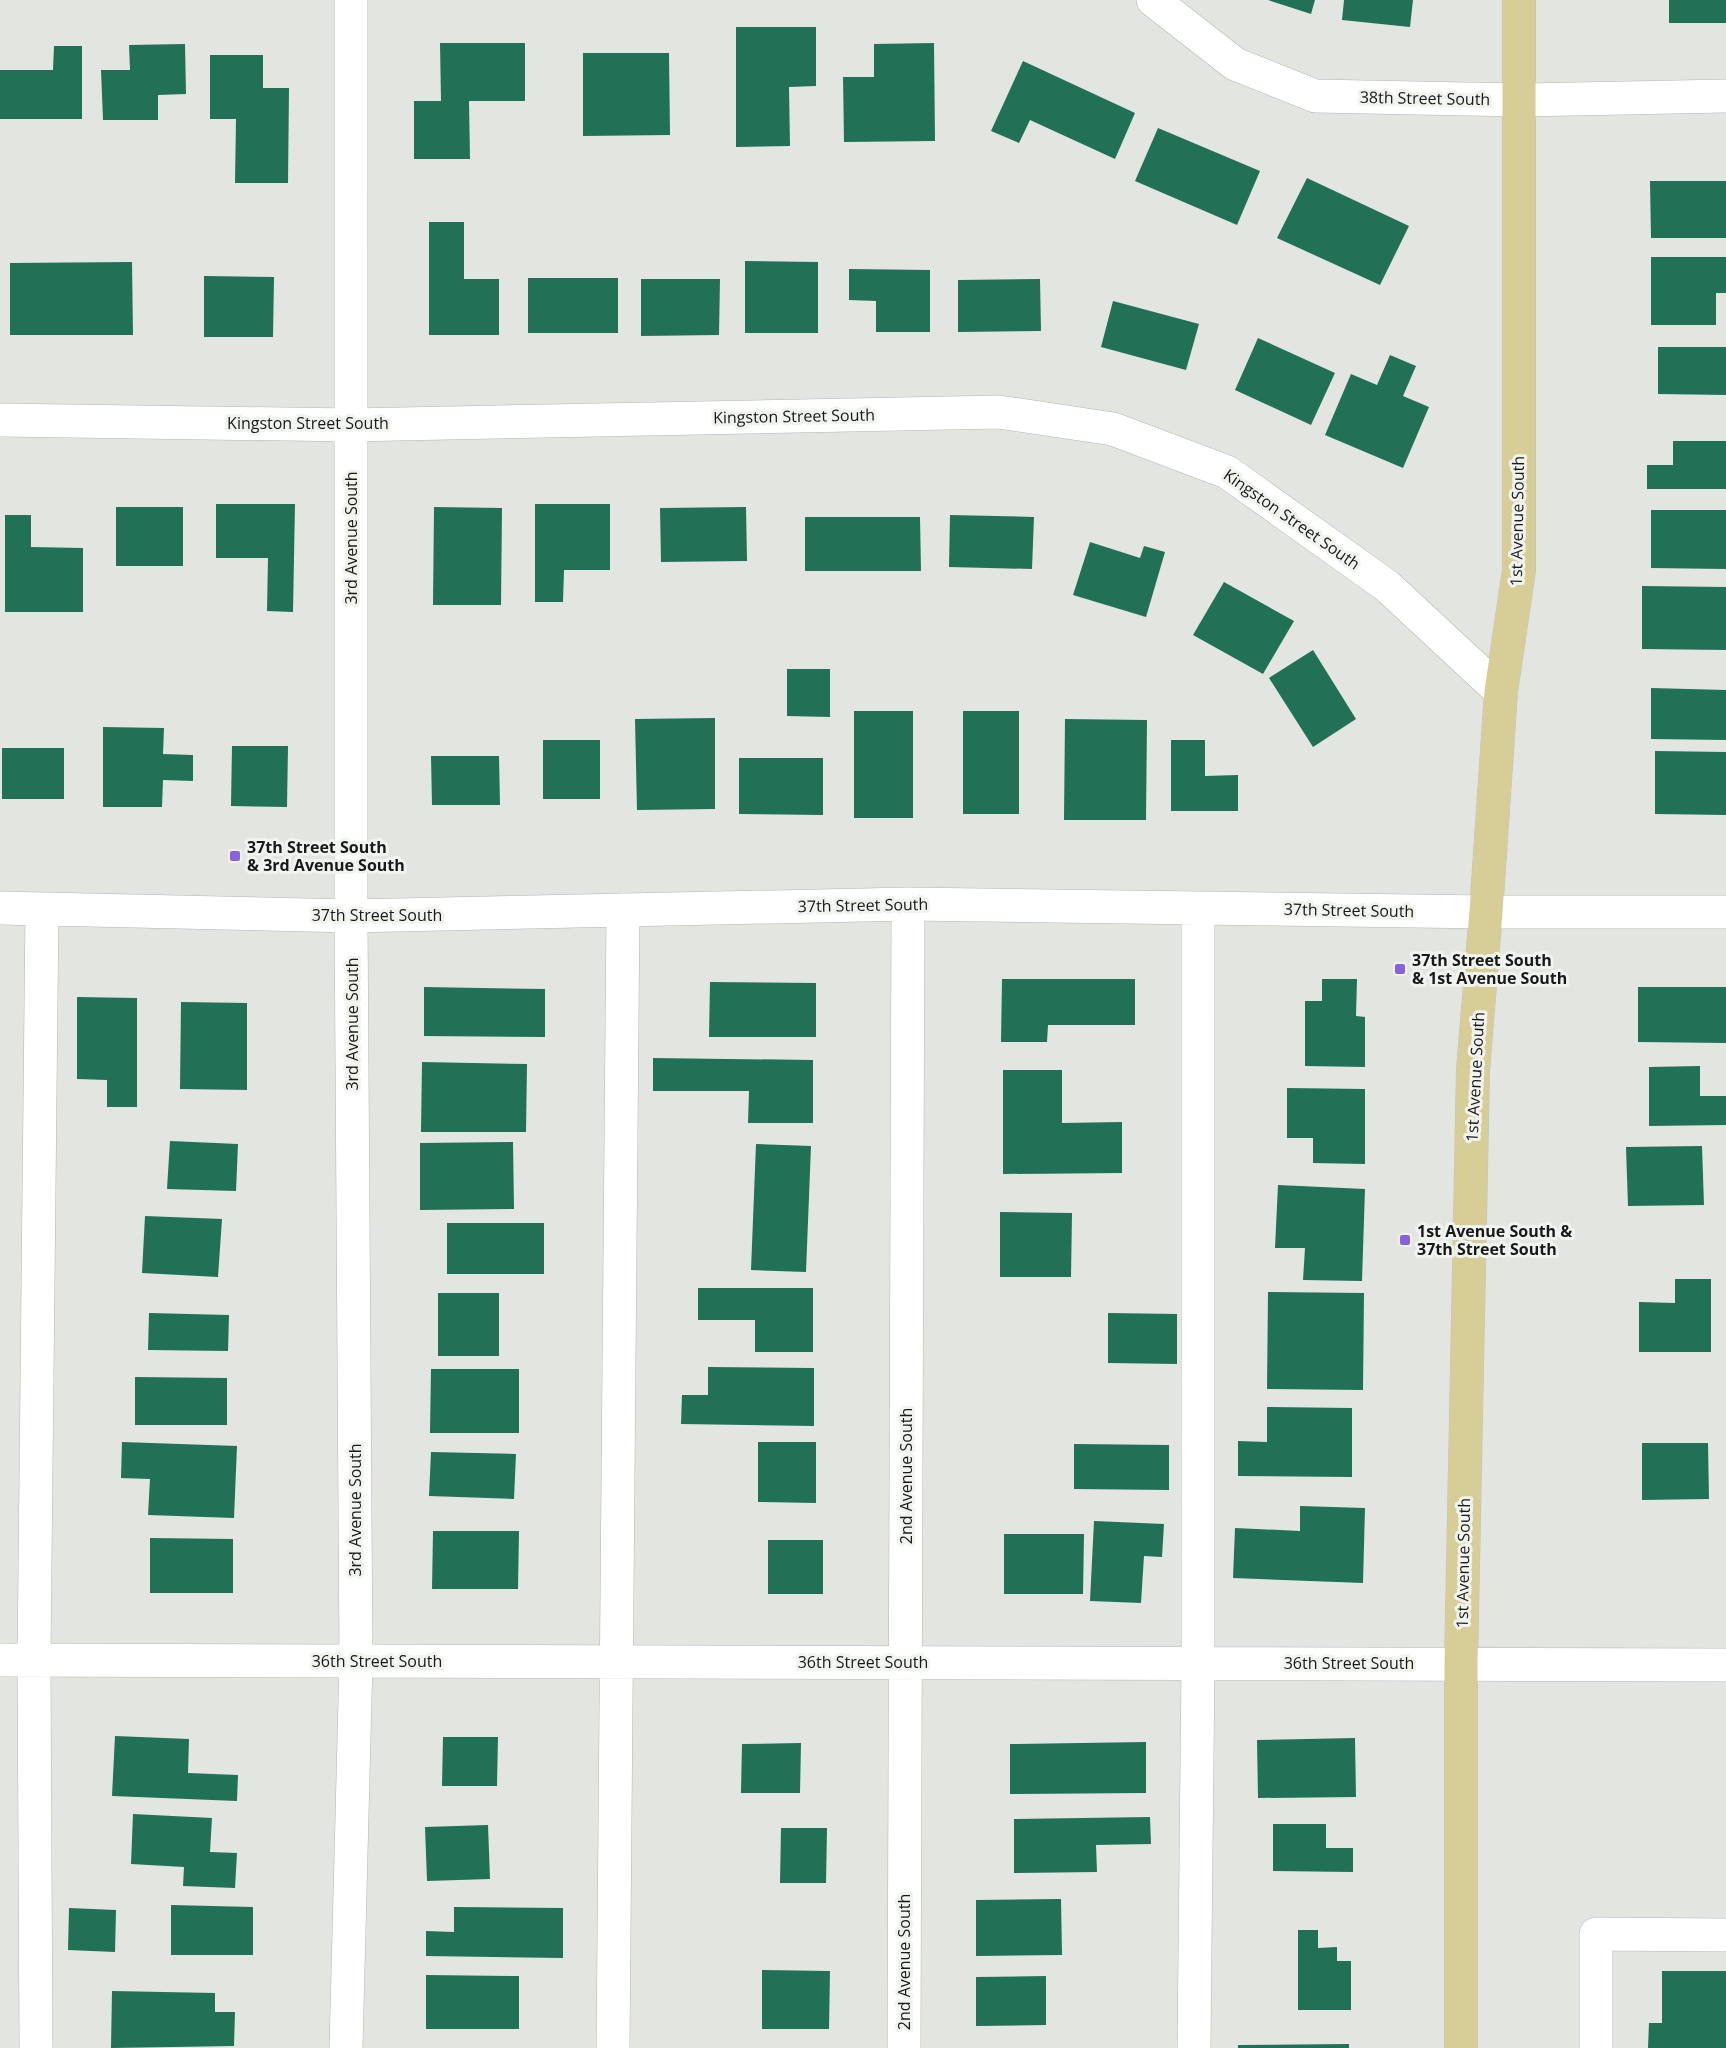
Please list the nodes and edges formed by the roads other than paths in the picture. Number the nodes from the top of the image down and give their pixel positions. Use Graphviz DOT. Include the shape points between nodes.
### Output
graph roads {
  1 [pos="351,0"];
  2 [pos="1153,0"];
  3 [pos="1519,0"];
  4 [pos="1726,96"];
  5 [pos="1519,100"];
  6 [pos="0,420"];
  7 [pos="351,425"];
  8 [pos="1501,692"];
  9 [pos="908,904"];
  10 [pos="1198,908"];
  11 [pos="0,909"];
  12 [pos="42,909"];
  13 [pos="623,910"];
  14 [pos="1486,912"];
  15 [pos="1726,912"];
  16 [pos="351,916"];
  17 [pos="0,1660"];
  18 [pos="34,1660"];
  19 [pos="356,1661"];
  20 [pos="617,1662"];
  21 [pos="905,1662"];
  22 [pos="1198,1663"];
  23 [pos="1461,1664"];
  24 [pos="1726,1665"];
  25 [pos="1726,1935"];
  26 [pos="36,2048"];
  27 [pos="346,2048"];
  28 [pos="613,2048"];
  29 [pos="904,2048"];
  30 [pos="1194,2048"];
  31 [pos="1461,2048"];
  32 [pos="1596,2048"];
  1 -- 7 [label="street, 3rd Avenue South"];
  2 -- 5 [label="street, 38th Street South" via="1235,64 1315,96"];
  3 -- 5 [label="main road, 1st Avenue South"];
  4 -- 5 [label="street, 38th Street South"];
  5 -- 8 [label="main road, 1st Avenue South" via="1519,570"];
  6 -- 7 [label="street, Kingston Street South"];
  7 -- 8 [label="street, Kingston Street South" via="999,412 1113,429 1227,472 1387,586"];
  7 -- 16 [label="street, 3rd Avenue South"];
  8 -- 14 [label="main road, 1st Avenue South"];
  9 -- 10 [label="street, 37th Street South"];
  9 -- 13 [label="street, 37th Street South"];
  9 -- 21 [label="street, 2nd Avenue South"];
  10 -- 14 [label="street, 37th Street South"];
  10 -- 22 [label="street"];
  11 -- 12 [label="street, 37th Street South"];
  12 -- 16 [label="street, 37th Street South"];
  12 -- 18 [label="street"];
  13 -- 16 [label="street, 37th Street South"];
  13 -- 20 [label="street"];
  14 -- 15 [label="street, 37th Street South"];
  14 -- 23 [label="main road, 1st Avenue South" via="1473,1070"];
  16 -- 19 [label="street, 3rd Avenue South"];
  17 -- 18 [label="street, 36th Street South"];
  18 -- 19 [label="street, 36th Street South"];
  18 -- 26 [label="street"];
  19 -- 20 [label="street, 36th Street South"];
  19 -- 27 [label="street, 3rd Avenue South"];
  20 -- 21 [label="street, 36th Street South"];
  20 -- 28 [label="street"];
  21 -- 22 [label="street, 36th Street South"];
  21 -- 29 [label="street, 2nd Avenue South"];
  22 -- 23 [label="street, 36th Street South"];
  22 -- 30 [label="street"];
  23 -- 24 [label="street, 36th Street South"];
  23 -- 31 [label="main road, 1st Avenue South"];
  25 -- 32 [label="street" via="1596,1934"];
}
